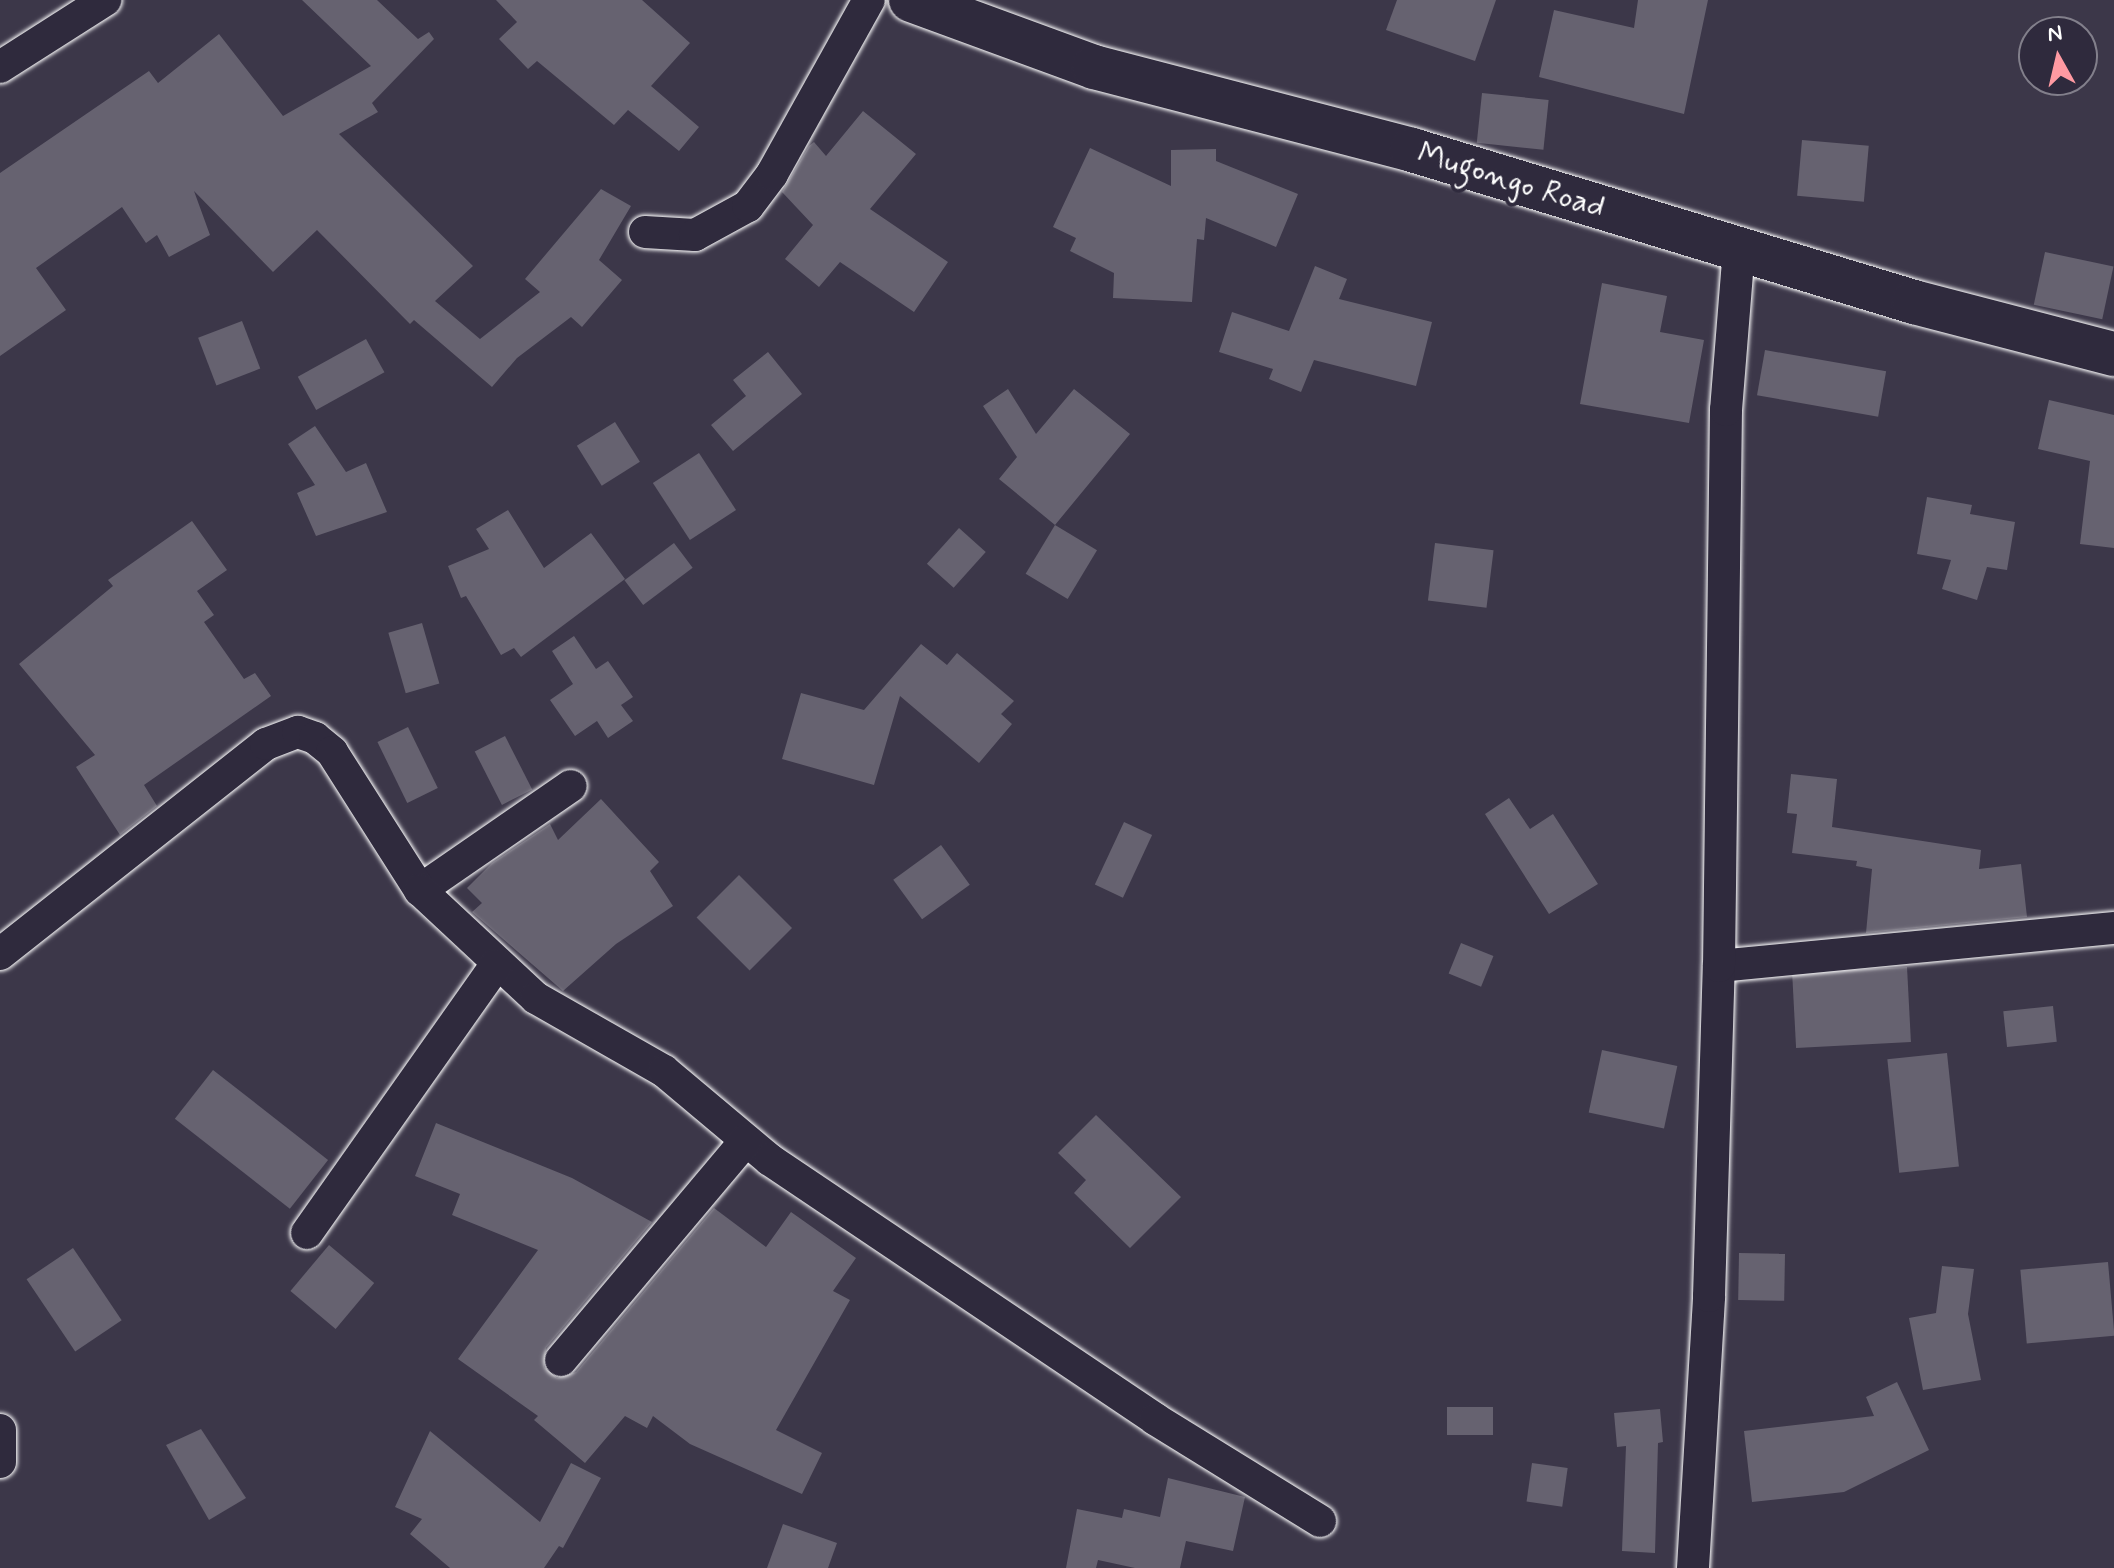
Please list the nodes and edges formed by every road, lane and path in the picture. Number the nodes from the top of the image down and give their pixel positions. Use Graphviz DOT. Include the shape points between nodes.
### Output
graph roads {
  1 [pos="105,0"];
  2 [pos="869,0"];
  3 [pos="911,0"];
  4 [pos="0,67"];
  5 [pos="645,232"];
  6 [pos="1739,250"];
  7 [pos="2114,354"];
  8 [pos="571,786"];
  9 [pos="420,890"];
  10 [pos="2114,928"];
  11 [pos="0,954"];
  12 [pos="496,965"];
  13 [pos="1719,966"];
  14 [pos="746,1140"];
  15 [pos="307,1233"];
  16 [pos="561,1360"];
  17 [pos="0,1430"];
  18 [pos="0,1462"];
  19 [pos="1320,1521"];
  20 [pos="1693,1568"];
  1 -- 4 [label="street"];
  2 -- 5 [label="street" via="772,174 748,206 695,235"];
  3 -- 6 [label="street, Mugongo Road" via="1094,67 1412,150"];
  6 -- 7 [label="street, Mugongo Road"];
  6 -- 13 [label="street" via="1726,410"];
  8 -- 9 [label="street"];
  9 -- 11 [label="street" via="332,752 315,738 282,735"];
  9 -- 12 [label="street"];
  10 -- 13 [label="street"];
  12 -- 14 [label="street" via="536,998 664,1071"];
  12 -- 15 [label="street"];
  13 -- 20 [label="street" via="1709,1296"];
  14 -- 16 [label="street"];
  14 -- 19 [label="street" via="1155,1419"];
  17 -- 18 [label="street"];
}
